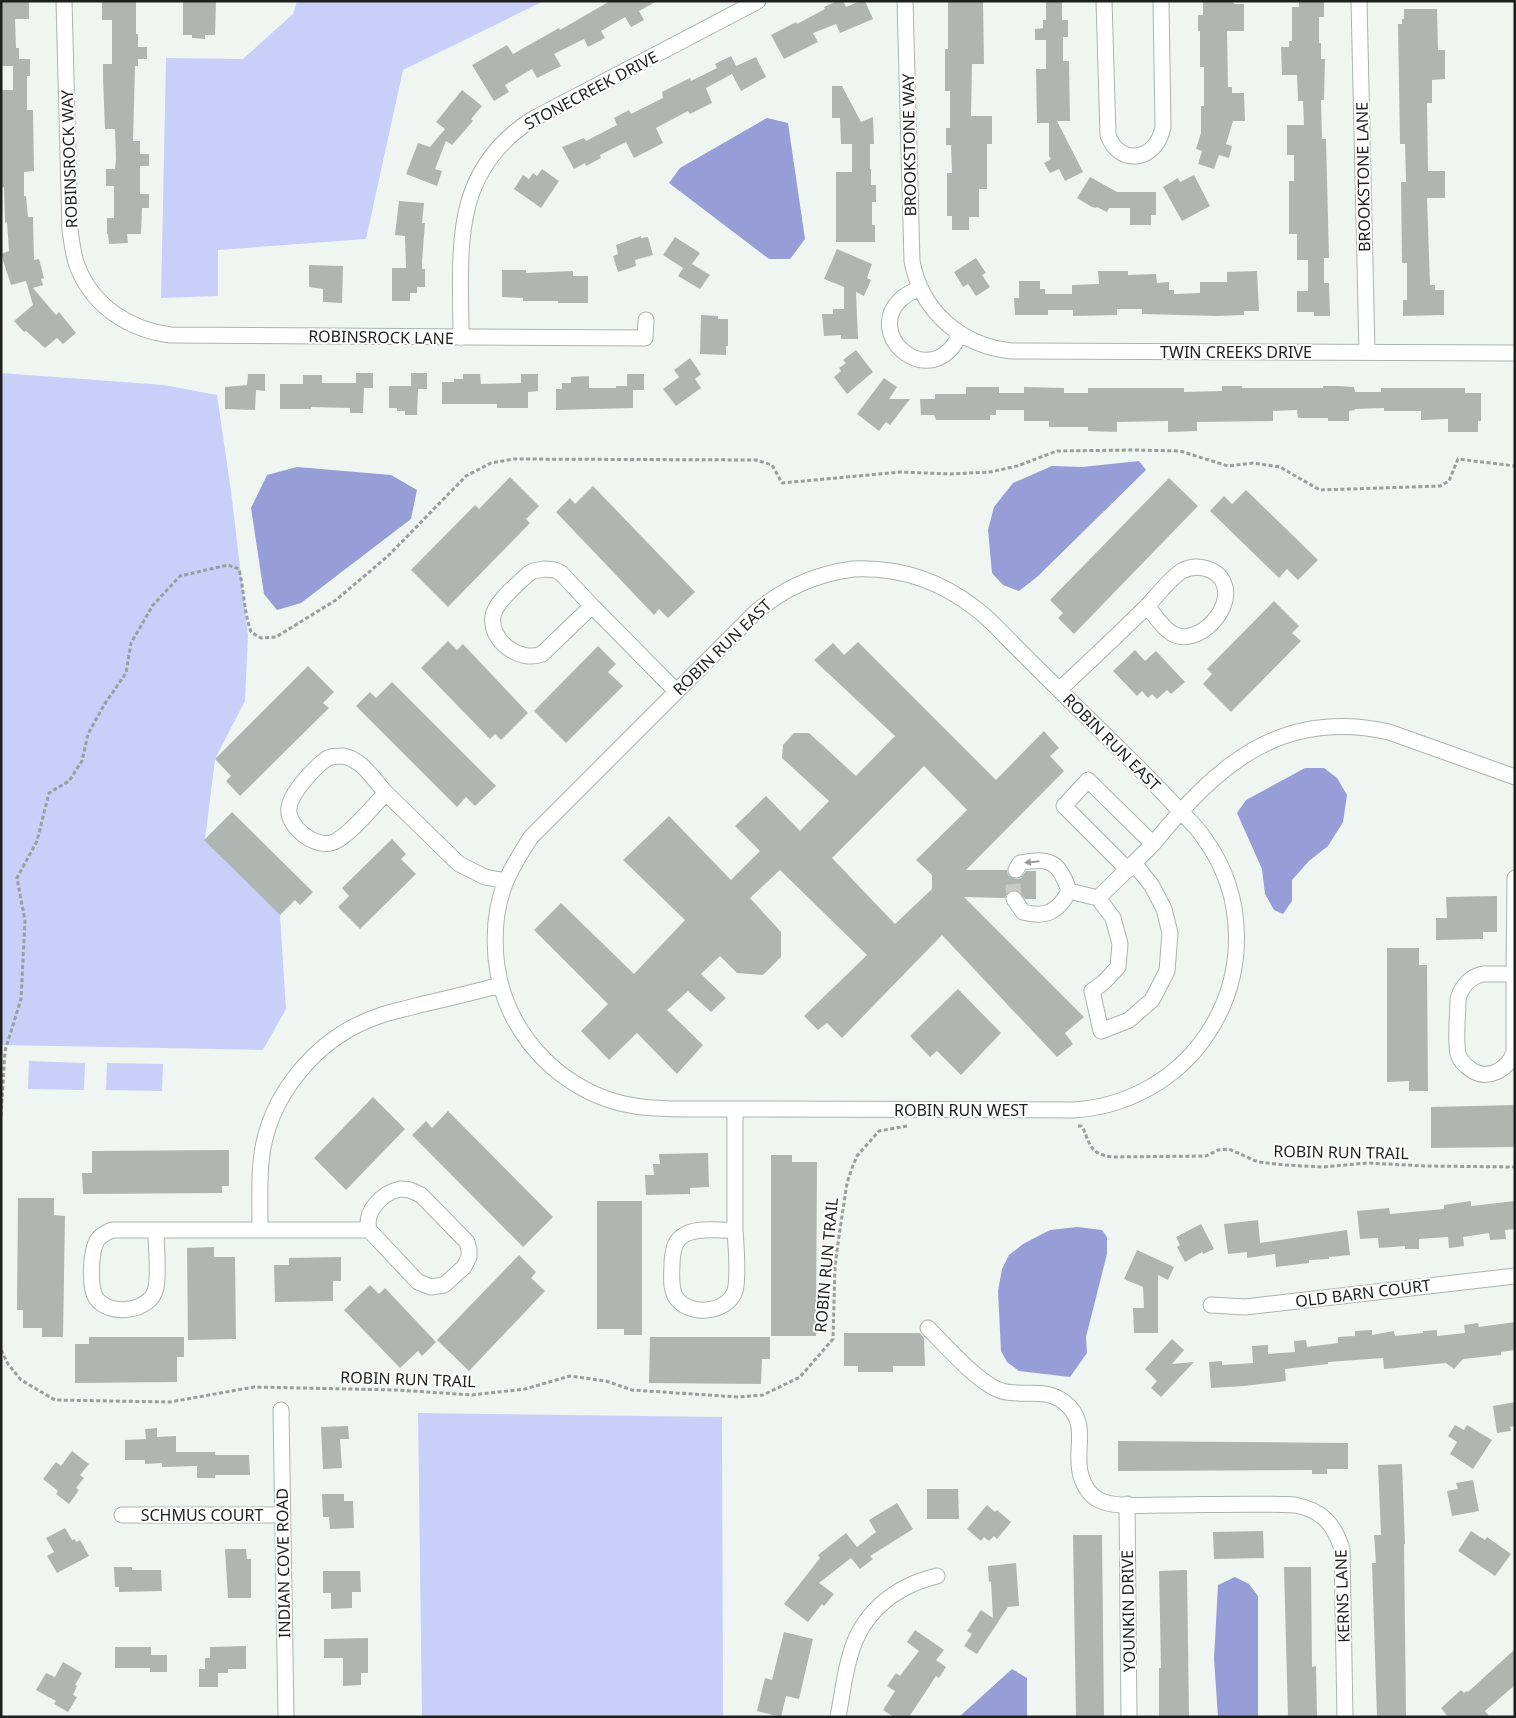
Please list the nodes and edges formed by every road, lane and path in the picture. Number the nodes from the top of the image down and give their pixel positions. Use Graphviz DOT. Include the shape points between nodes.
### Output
graph roads {
  1 [pos="64,1"];
  2 [pos="758,1"];
  3 [pos="905,1"];
  4 [pos="1104,1"];
  5 [pos="1161,1"];
  6 [pos="1359,1"];
  7 [pos="920,288"];
  8 [pos="105,306"];
  9 [pos="936,314"];
  10 [pos="646,320"];
  11 [pos="960,334"];
  12 [pos="461,338"];
  13 [pos="1366,352"];
  14 [pos="1515,353"];
  15 [pos="592,606"];
  16 [pos="1147,606"];
  17 [pos="1060,690"];
  18 [pos="676,691"];
  19 [pos="1515,777"];
  20 [pos="386,793"];
  21 [pos="1180,811"];
  22 [pos="1153,844"];
  23 [pos="1131,866"];
  24 [pos="1016,870"];
  25 [pos="1515,878"];
  26 [pos="506,881"];
  27 [pos="1069,891"];
  28 [pos="1098,898"];
  29 [pos="1014,899"];
  30 [pos="1514,974"];
  31 [pos="501,985"];
  32 [pos="735,1109"];
  33 [pos="913,1126"];
  34 [pos="1072,1126"];
  35 [pos="1515,1167"];
  36 [pos="156,1230"];
  37 [pos="260,1230"];
  38 [pos="369,1230"];
  39 [pos="735,1230"];
  40 [pos="1515,1276"];
  41 [pos="1211,1305"];
  42 [pos="928,1328"];
  43 [pos="1,1350"];
  44 [pos="281,1410"];
  45 [pos="1127,1504"];
  46 [pos="122,1515"];
  47 [pos="282,1515"];
  48 [pos="937,1576"];
  49 [pos="286,1717"];
  50 [pos="838,1717"];
  51 [pos="1129,1717"];
  52 [pos="1345,1717"];
  1 -- 8 [label="street, ROBINSROCK WAY" via="74,253 82,275"];
  2 -- 12 [label="street, STONECREEK DRIVE" via="532,119 498,147 474,184 467,205 462,242"];
  3 -- 7 [label="street, BROOKSTONE WAY" via="911,253"];
  4 -- 5 [label="street" via="1108,135 1115,147 1136,156 1155,147 1163,127"];
  6 -- 13 [label="street, BROOKSTONE LANE"];
  7 -- 9 [label="street, BROOKSTONE WAY"];
  7 -- 11 [label="street" via="899,301 891,317 890,330 897,346 914,358 934,359 951,350"];
  8 -- 12 [label="street, ROBINSROCK LANE" via="136,326 171,335"];
  9 -- 11 [label="street, TWIN CREEKS DRIVE"];
  10 -- 12 [label="street, ROBINSROCK LANE" via="645,338"];
  11 -- 13 [label="street, TWIN CREEKS DRIVE" via="988,347 1012,351"];
  13 -- 14 [label="street, TWIN CREEKS DRIVE"];
  15 -- 15 [label="street" via="560,573 541,569 528,574 497,606 493,626 497,636 512,651 523,656 536,656 542,654"];
  15 -- 18 [label="street"];
  16 -- 16 [label="street" via="1181,571 1193,567 1212,570 1224,584 1227,597 1220,613 1199,633 1186,637 1166,630"];
  16 -- 17 [label="street"];
  17 -- 18 [label="street, ROBIN RUN EAST" via="981,612 952,591 904,573 861,569 818,576 773,598"];
  17 -- 21 [label="street, ROBIN RUN EAST"];
  18 -- 26 [label="street, ROBIN RUN EAST" via="541,826 523,849"];
  19 -- 21 [label="street" via="1389,732 1360,727 1323,727 1287,735 1252,750 1223,771"];
  20 -- 20 [label="street" via="357,762 336,756 326,760 294,792 288,812 293,824 308,838 328,844 341,837"];
  20 -- 26 [label="street" via="459,864 485,877"];
  21 -- 22 [label="street"];
  21 -- 32 [label="street, ROBIN RUN WEST" via="1204,838 1226,876 1237,925 1237,954 1229,990 1211,1029 1184,1063 1161,1081 1122,1100 1073,1110"];
  22 -- 23 [label="street"];
  22 -- 23 [label="street" via="1088,780 1064,806"];
  23 -- 28 [label="street"];
  23 -- 28 [label="street" via="1152,886 1164,909 1170,933 1167,971 1152,1000 1129,1020 1101,1031 1092,991 1118,967 1120,944 1113,918"];
  27 -- 24 [label="street, one-way" via="1064,874 1052,863 1034,860 1020,863"];
  25 -- 30 [label="street"];
  26 -- 31 [label="street, ROBIN RUN EAST" via="495,933"];
  27 -- 28 [label="street"];
  27 -- 29 [label="street" via="1062,904 1050,912 1035,915 1023,912"];
  30 -- 30 [label="street" via="1478,975 1460,991 1459,1056 1462,1063 1474,1072 1495,1073 1512,1059"];
  31 -- 32 [label="street, ROBIN RUN WEST" via="510,1012 529,1043 554,1069 590,1093 617,1103 646,1108"];
  31 -- 37 [label="street" via="379,1016 349,1030 315,1055 287,1088 276,1107 264,1141"];
  32 -- 39 [label="street"];
  33 -- 43 [label="path, ROBIN RUN TRAIL" via="879,1131 857,1156 847,1183 838,1236 833,1339 800,1377 763,1395 738,1397 632,1390 606,1381 570,1376 526,1389 472,1395 254,1386 170,1402 54,1400 21,1380"];
  34 -- 35 [label="path, ROBIN RUN TRAIL" via="1082,1126 1099,1155 1112,1157 1206,1156 1229,1149 1258,1162 1285,1165 1323,1167 1367,1163"];
  36 -- 36 [label="street" via="156,1287 150,1298 144,1304 129,1309 102,1304 92,1287 92,1253 97,1240 112,1230"];
  36 -- 37 [label="street"];
  37 -- 38 [label="street"];
  38 -- 38 [label="street" via="424,1286 444,1285 462,1270 469,1257 464,1240 421,1196 410,1190 391,1191 374,1206 368,1218"];
  39 -- 39 [label="street" via="736,1283 732,1297 714,1309 692,1309 682,1304 671,1283 676,1242 691,1232"];
  40 -- 41 [label="street, OLD BARN COURT" via="1245,1307"];
  42 -- 45 [label="street, KERNS LANE" via="978,1378 991,1386 1014,1393 1048,1394 1066,1404 1075,1414 1079,1426 1080,1474 1086,1489 1101,1501"];
  44 -- 47 [label="street, INDIAN COVE ROAD"];
  45 -- 51 [label="street, YOUNKIN DRIVE"];
  45 -- 52 [label="street, KERNS LANE" via="1290,1505 1303,1506 1322,1515 1336,1530 1342,1550"];
  46 -- 47 [label="street, SCHMUS COURT"];
  47 -- 49 [label="street, INDIAN COVE ROAD"];
  48 -- 50 [label="street" via="902,1588 869,1616 850,1656"];
}
